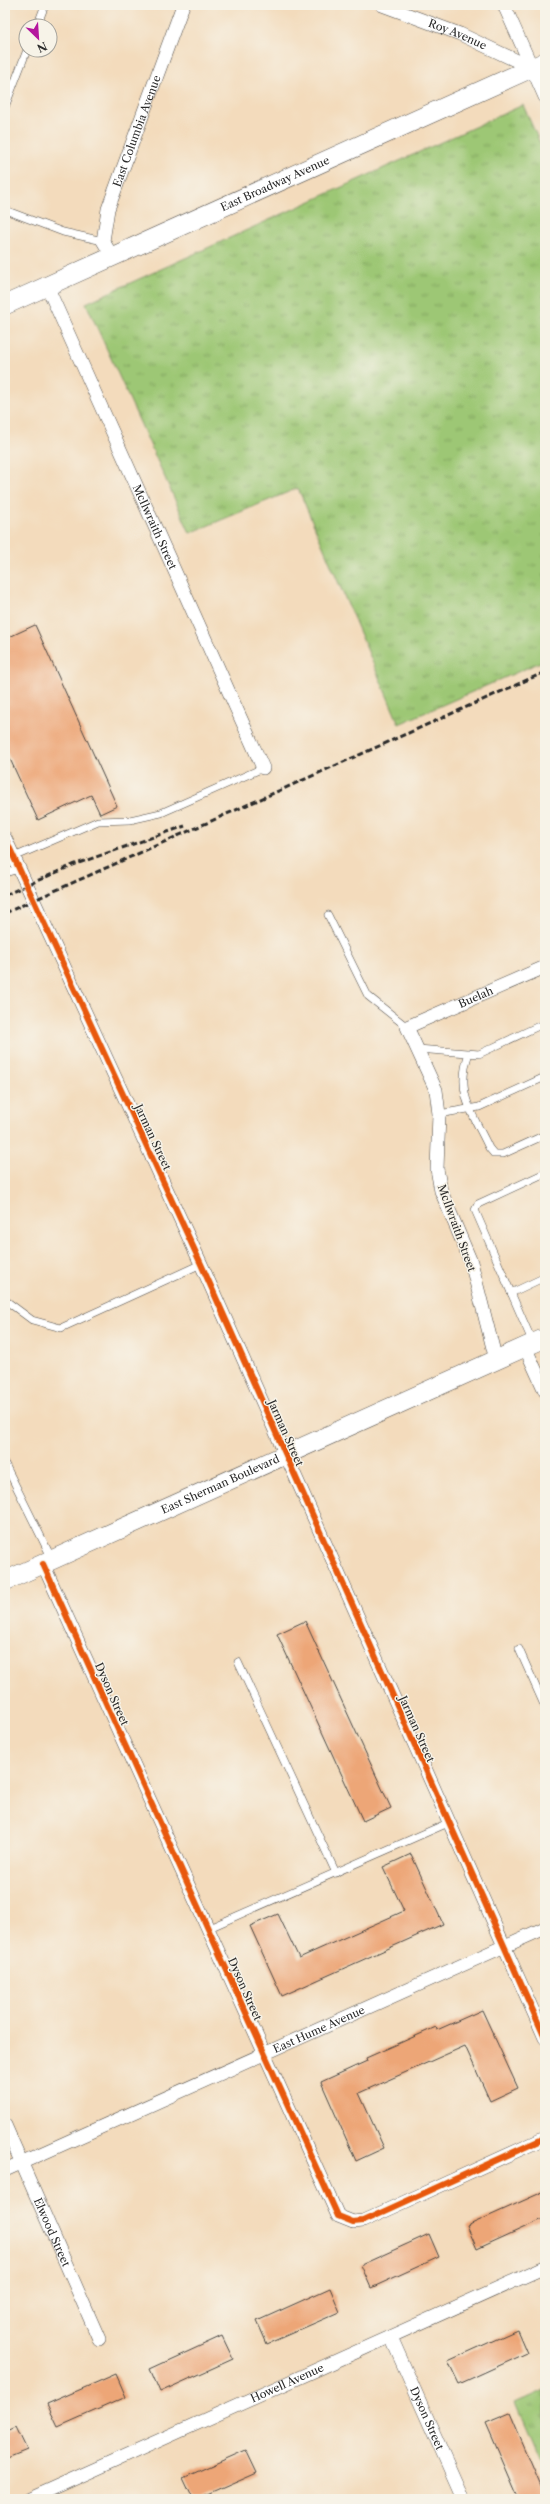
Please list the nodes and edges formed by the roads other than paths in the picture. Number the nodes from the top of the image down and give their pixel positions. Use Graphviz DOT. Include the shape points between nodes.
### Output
graph roads {
  1 [pos="45,5"];
  2 [pos="183,5"];
  3 [pos="382,5"];
  4 [pos="504,5"];
  5 [pos="40,18"];
  6 [pos="24,58"];
  7 [pos="538,65"];
  8 [pos="545,98"];
  9 [pos="5,107"];
  10 [pos="5,210"];
  11 [pos="108,249"];
  12 [pos="47,286"];
  13 [pos="5,304"];
  14 [pos="262,768"];
  15 [pos="5,838"];
  16 [pos="16,863"];
  17 [pos="5,873"];
  18 [pos="328,915"];
  19 [pos="545,967"];
  20 [pos="545,1023"];
  21 [pos="407,1027"];
  22 [pos="418,1049"];
  23 [pos="469,1052"];
  24 [pos="545,1077"];
  25 [pos="470,1109"];
  26 [pos="439,1114"];
  27 [pos="545,1135"];
  28 [pos="545,1173"];
  29 [pos="201,1264"];
  30 [pos="545,1277"];
  31 [pos="511,1293"];
  32 [pos="5,1300"];
  33 [pos="535,1343"];
  34 [pos="496,1360"];
  35 [pos="545,1391"];
  36 [pos="284,1456"];
  37 [pos="5,1464"];
  38 [pos="47,1561"];
  39 [pos="5,1581"];
  40 [pos="519,1648"];
  41 [pos="238,1662"];
  42 [pos="545,1707"];
  43 [pos="448,1823"];
  44 [pos="336,1873"];
  45 [pos="545,1928"];
  46 [pos="207,1929"];
  47 [pos="504,1946"];
  48 [pos="545,2038"];
  49 [pos="264,2054"];
  50 [pos="5,2125"];
  51 [pos="545,2138"];
  52 [pos="22,2162"];
  53 [pos="5,2170"];
  54 [pos="545,2267"];
  55 [pos="392,2337"];
  56 [pos="99,2339"];
  57 [pos="29,2499"];
  58 [pos="463,2499"];
  1 -- 5 [label="lane"];
  2 -- 11 [label="street, East Columbia Avenue" via="108,209"];
  3 -- 7 [label="street, Roy Avenue"];
  4 -- 7 [label="street"];
  6 -- 9 [label="lane"];
  7 -- 8 [label="street"];
  7 -- 11 [label="street, East Broadway Avenue"];
  10 -- 11 [label="lane"];
  11 -- 12 [label="street, East Broadway Avenue"];
  12 -- 13 [label="street, East Broadway Avenue"];
  12 -- 14 [label="street, McIlwraith Street"];
  14 -- 16 [label="lane" via="161,813 130,820 98,821"];
  15 -- 16 [label="street, Jarman Street"];
  16 -- 17 [label="lane"];
  16 -- 29 [label="street, Jarman Street"];
  18 -- 21 [label="lane" via="368,996"];
  19 -- 21 [label="street, Buelah"];
  20 -- 23 [label="lane" via="479,1054"];
  21 -- 22 [label="street, McIlwraith Street"];
  22 -- 23 [label="lane"];
  22 -- 26 [label="street, McIlwraith Street" via="436,1090"];
  23 -- 25 [label="lane" via="463,1070 463,1088"];
  24 -- 25 [label="lane" via="480,1107"];
  25 -- 26 [label="lane"];
  25 -- 27 [label="lane" via="494,1154 503,1154"];
  26 -- 34 [label="street, McIlwraith Street" via="437,1169 441,1191 471,1262"];
  28 -- 31 [label="lane" via="478,1204 475,1210"];
  29 -- 32 [label="lane" via="61,1328 32,1320"];
  29 -- 36 [label="street, Jarman Street"];
  30 -- 31 [label="lane"];
  31 -- 33 [label="lane"];
  33 -- 34 [label="street, East Sherman Boulevard"];
  33 -- 35 [label="street"];
  34 -- 36 [label="street, East Sherman Boulevard"];
  36 -- 38 [label="street, East Sherman Boulevard"];
  36 -- 43 [label="street, Jarman Street"];
  37 -- 38 [label="lane"];
  38 -- 39 [label="street, East Sherman Boulevard"];
  38 -- 46 [label="street, Dyson Street"];
  40 -- 42 [label="lane"];
  41 -- 44 [label="lane"];
  43 -- 44 [label="lane"];
  43 -- 47 [label="street, Jarman Street"];
  44 -- 46 [label="lane"];
  45 -- 47 [label="street, East Hume Avenue"];
  46 -- 49 [label="street, Dyson Street"];
  47 -- 48 [label="street, Jarman Street"];
  47 -- 49 [label="street, East Hume Avenue"];
  49 -- 51 [label="street, Dyson Street" via="334,2210 344,2220 363,2220"];
  49 -- 52 [label="street, East Hume Avenue"];
  50 -- 52 [label="street, Elwood Street"];
  52 -- 53 [label="street, East Hume Avenue"];
  52 -- 56 [label="street, Elwood Street"];
  54 -- 55 [label="street, Howell Avenue"];
  55 -- 57 [label="street, Howell Avenue"];
  55 -- 58 [label="street, Dyson Street"];
}
